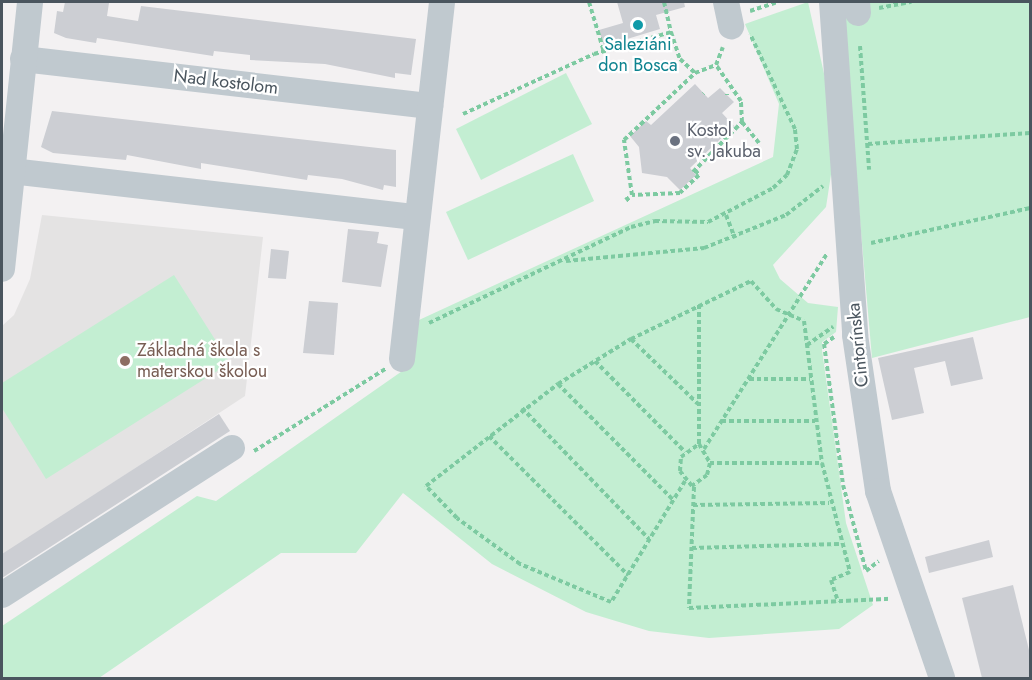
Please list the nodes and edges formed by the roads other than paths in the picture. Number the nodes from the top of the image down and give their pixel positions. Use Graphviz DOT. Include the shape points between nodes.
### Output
graph roads {
  1 [pos="30,2"];
  2 [pos="442,2"];
  3 [pos="832,2"];
  4 [pos="23,59"];
  5 [pos="430,106"];
  6 [pos="11,171"];
  7 [pos="417,217"];
  8 [pos="2,269"];
  9 [pos="403,347"];
  10 [pos="237,453"];
  11 [pos="2,595"];
  12 [pos="942,678"];
  1 -- 4 [label="street"];
  2 -- 5 [label="street"];
  3 -- 12 [label="street, Cintorínska" via="855,335 878,491 911,597"];
  4 -- 5 [label="street, Nad kostolom"];
  4 -- 6 [label="street"];
  5 -- 7 [label="street"];
  6 -- 7 [label="street"];
  6 -- 8 [label="street"];
  7 -- 9 [label="street"];
  10 -- 11 [label="street"];
}
